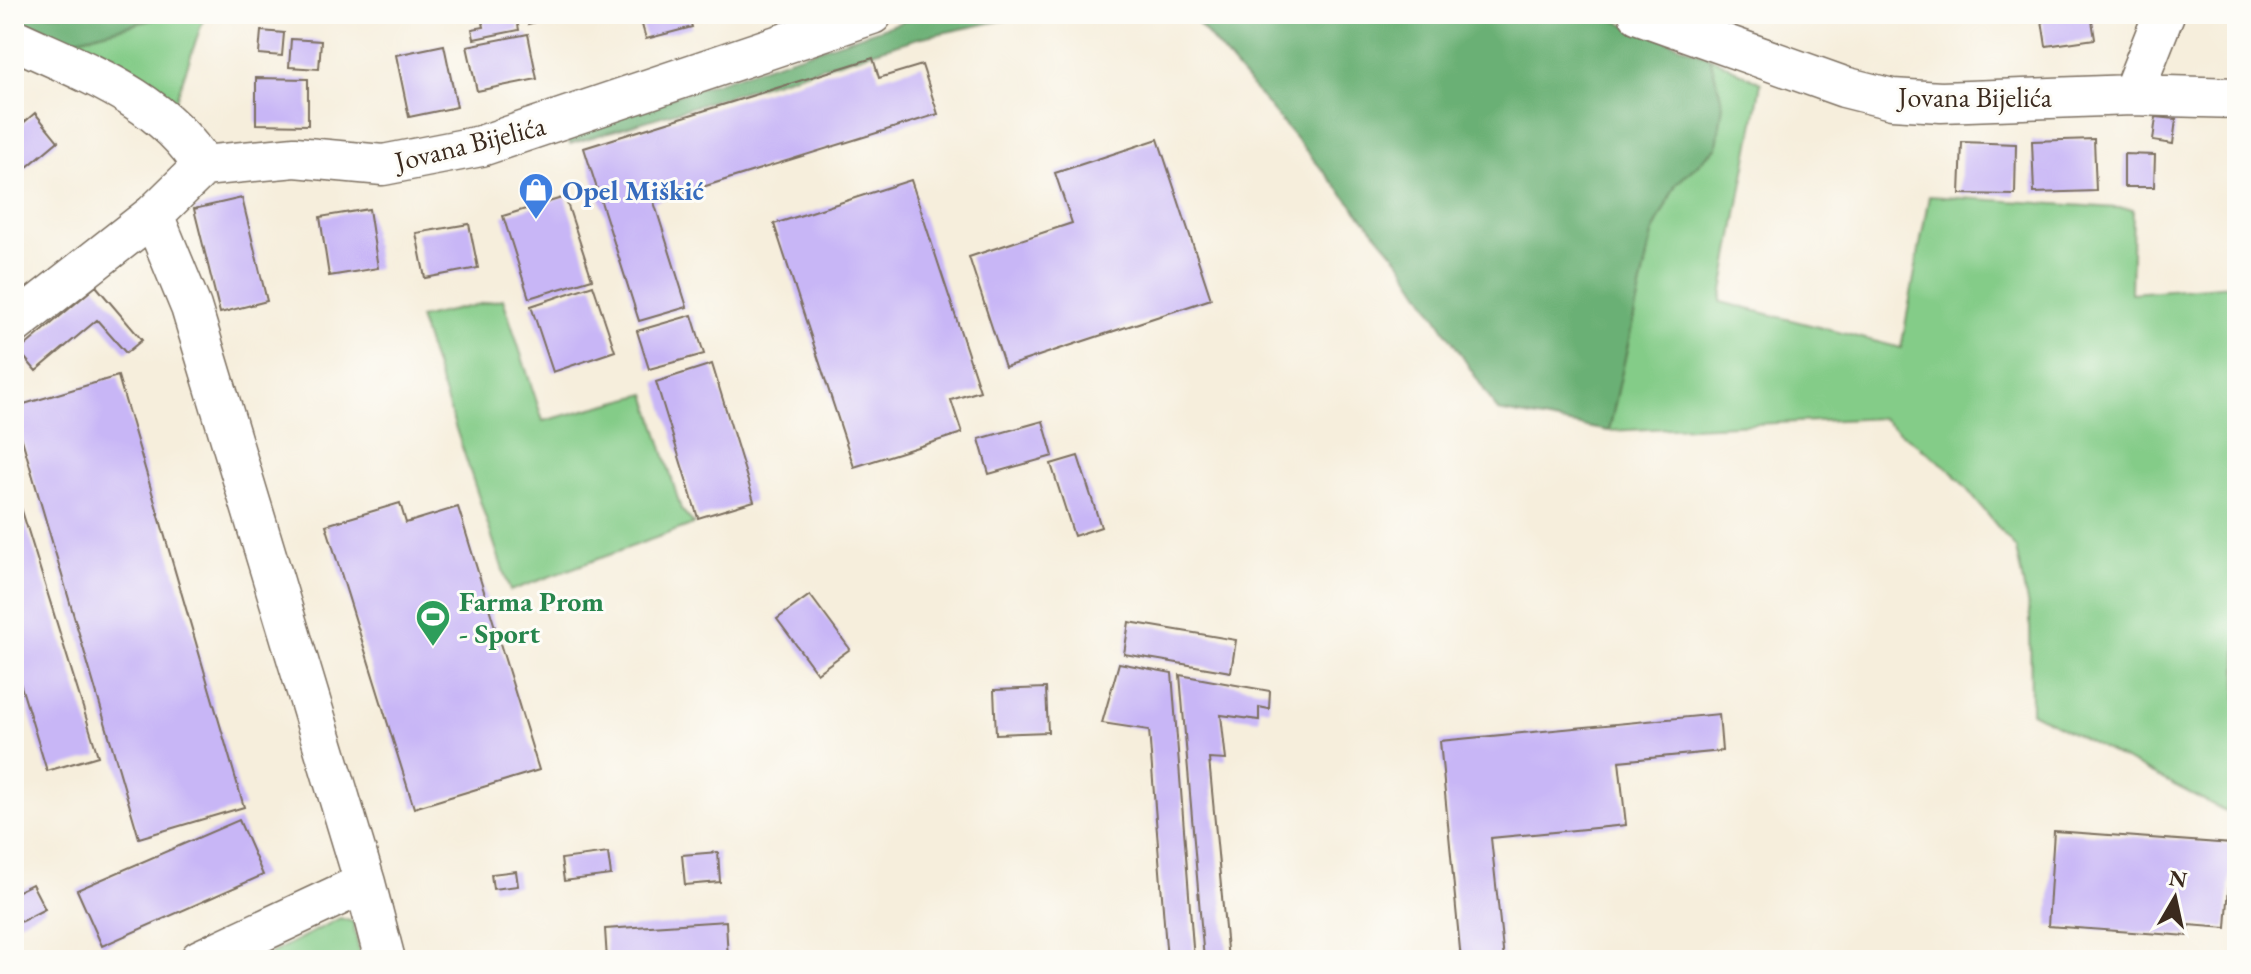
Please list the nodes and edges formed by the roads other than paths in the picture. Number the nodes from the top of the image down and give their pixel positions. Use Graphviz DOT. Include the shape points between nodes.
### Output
graph roads {
  1 [pos="872,14"];
  2 [pos="1639,14"];
  3 [pos="2164,14"];
  4 [pos="14,39"];
  5 [pos="2132,95"];
  6 [pos="2237,98"];
  7 [pos="203,166"];
  8 [pos="153,215"];
  9 [pos="14,324"];
  10 [pos="365,883"];
  11 [pos="200,960"];
  12 [pos="385,960"];
  1 -- 7 [label="street, Jovana Bijelića" via="481,146 383,165 295,157"];
  2 -- 5 [label="street, Jovana Bijelića" via="1892,99"];
  3 -- 5 [label="street"];
  4 -- 7 [label="street" via="142,104 189,143"];
  5 -- 6 [label="street, Jovana Bijelića"];
  7 -- 8 [label="street"];
  8 -- 9 [label="street"];
  8 -- 10 [label="street" via="191,307"];
  10 -- 11 [label="street"];
  10 -- 12 [label="street"];
}
